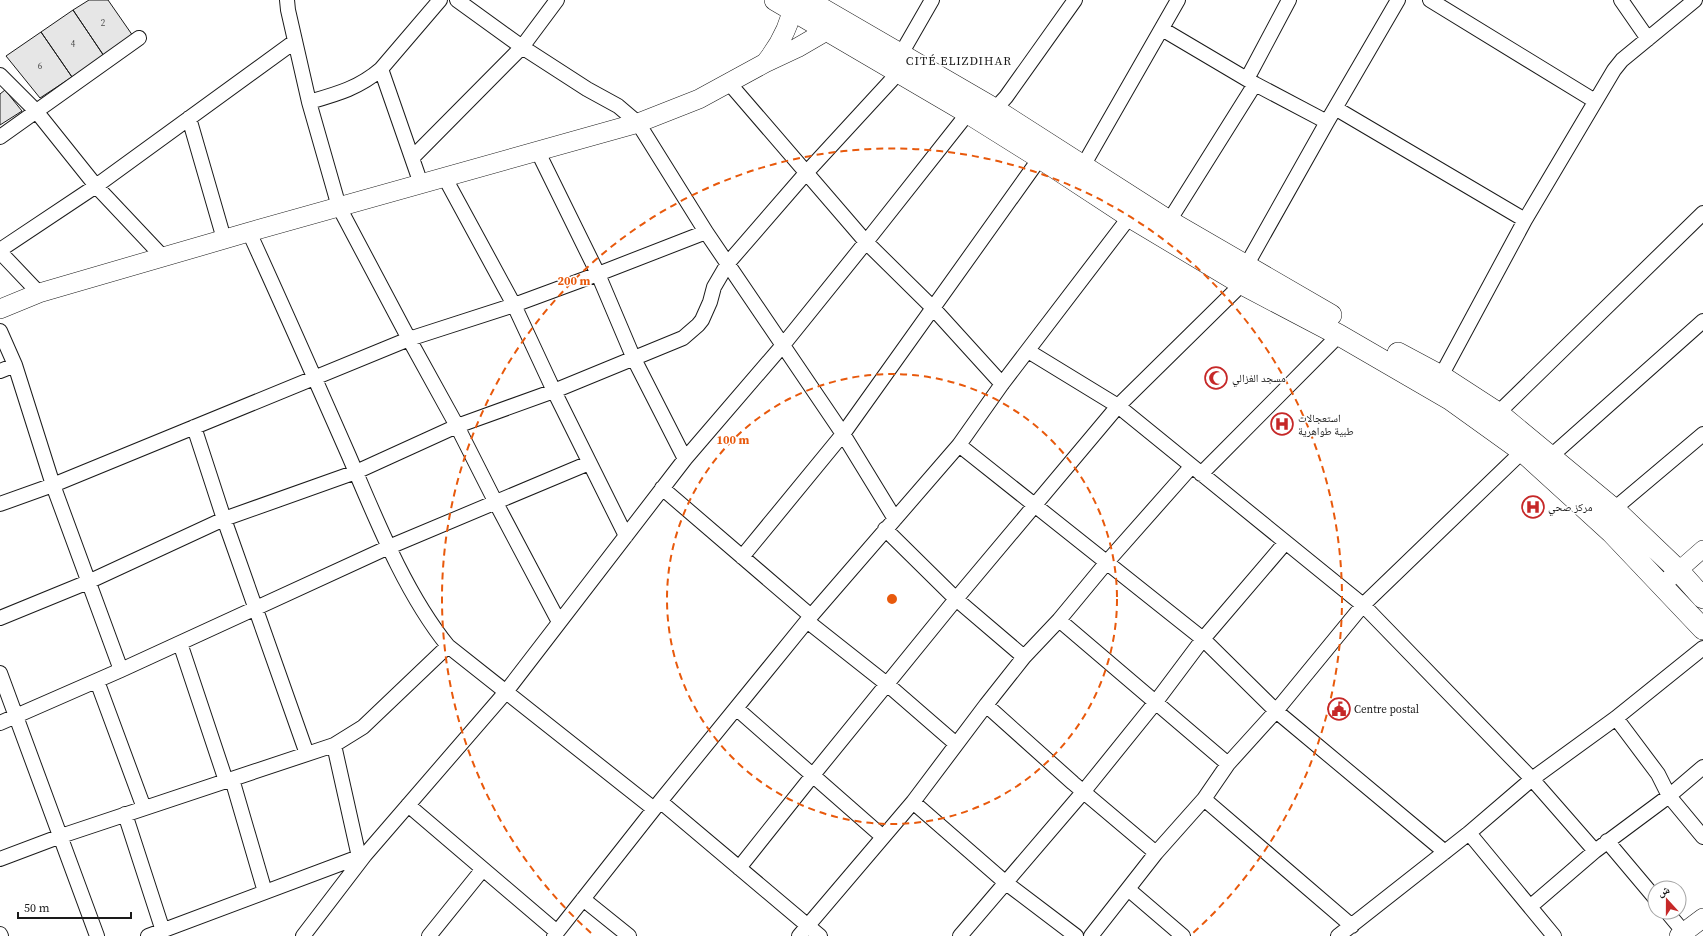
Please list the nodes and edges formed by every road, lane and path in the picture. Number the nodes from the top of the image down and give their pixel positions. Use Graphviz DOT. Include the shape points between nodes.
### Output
graph roads {
  1 [pos="287,0"];
  2 [pos="440,0"];
  3 [pos="458,0"];
  4 [pos="557,0"];
  5 [pos="932,0"];
  6 [pos="1074,0"];
  7 [pos="1178,0"];
  8 [pos="1289,0"];
  9 [pos="1398,0"];
  10 [pos="1430,0"];
  11 [pos="1621,0"];
  12 [pos="1695,0"];
  13 [pos="792,2"];
  14 [pos="835,26"];
  15 [pos="1162,29"];
  16 [pos="139,38"];
  17 [pos="1648,38"];
  18 [pos="294,42"];
  19 [pos="522,47"];
  20 [pos="765,63"];
  21 [pos="900,63"];
  22 [pos="382,68"];
  23 [pos="0,75"];
  24 [pos="1251,81"];
  25 [pos="729,83"];
  26 [pos="1595,101"];
  27 [pos="309,102"];
  28 [pos="1335,108"];
  29 [pos="995,109"];
  30 [pos="36,111"];
  31 [pos="968,112"];
  32 [pos="190,118"];
  33 [pos="1327,122"];
  34 [pos="638,123"];
  35 [pos="0,137"];
  36 [pos="538,152"];
  37 [pos="413,157"];
  38 [pos="1040,158"];
  39 [pos="1083,166"];
  40 [pos="806,173"];
  41 [pos="445,178"];
  42 [pos="421,184"];
  43 [pos="96,186"];
  44 [pos="339,207"];
  45 [pos="1135,209"];
  46 [pos="1703,213"];
  47 [pos="1525,220"];
  48 [pos="1169,221"];
  49 [pos="249,232"];
  50 [pos="706,232"];
  51 [pos="224,239"];
  52 [pos="866,242"];
  53 [pos="0,251"];
  54 [pos="163,257"];
  55 [pos="728,263"];
  56 [pos="598,274"];
  57 [pos="1244,275"];
  58 [pos="39,293"];
  59 [pos="514,305"];
  60 [pos="933,308"];
  61 [pos="0,309"];
  62 [pos="1703,321"];
  63 [pos="0,331"];
  64 [pos="1339,335"];
  65 [pos="409,339"];
  66 [pos="783,345"];
  67 [pos="1028,352"];
  68 [pos="634,359"];
  69 [pos="15,365"];
  70 [pos="0,371"];
  71 [pos="1441,376"];
  72 [pos="315,378"];
  73 [pos="1002,384"];
  74 [pos="554,391"];
  75 [pos="1118,406"];
  76 [pos="1498,413"];
  77 [pos="457,426"];
  78 [pos="194,427"];
  79 [pos="843,434"];
  80 [pos="1703,434"];
  81 [pos="959,445"];
  82 [pos="1527,446"];
  83 [pos="1550,457"];
  84 [pos="685,459"];
  85 [pos="589,463"];
  86 [pos="1196,470"];
  87 [pos="356,472"];
  88 [pos="53,485"];
  89 [pos="662,488"];
  90 [pos="496,503"];
  91 [pos="0,504"];
  92 [pos="1036,506"];
  93 [pos="1614,509"];
  94 [pos="224,519"];
  95 [pos="890,524"];
  96 [pos="626,536"];
  97 [pos="1285,543"];
  98 [pos="389,546"];
  99 [pos="1703,549"];
  100 [pos="742,557"];
  101 [pos="1107,562"];
  102 [pos="1678,570"];
  103 [pos="88,582"];
  104 [pos="1662,585"];
  105 [pos="1703,598"];
  106 [pos="956,599"];
  107 [pos="1364,605"];
  108 [pos="255,608"];
  109 [pos="0,618"];
  110 [pos="809,619"];
  111 [pos="1059,620"];
  112 [pos="559,622"];
  113 [pos="1703,629"];
  114 [pos="1203,639"];
  115 [pos="180,642"];
  116 [pos="448,646"];
  117 [pos="1703,648"];
  118 [pos="1024,657"];
  119 [pos="121,670"];
  120 [pos="0,673"];
  121 [pos="97,680"];
  122 [pos="888,685"];
  123 [pos="505,693"];
  124 [pos="1156,703"];
  125 [pos="986,704"];
  126 [pos="736,708"];
  127 [pos="1276,711"];
  128 [pos="16,716"];
  129 [pos="1616,718"];
  130 [pos="0,723"];
  131 [pos="956,744"];
  132 [pos="334,745"];
  133 [pos="307,754"];
  134 [pos="1228,764"];
  135 [pos="1703,767"];
  136 [pos="813,775"];
  137 [pos="229,780"];
  138 [pos="1532,780"];
  139 [pos="1084,792"];
  140 [pos="1669,796"];
  141 [pos="1204,799"];
  142 [pos="913,802"];
  143 [pos="408,805"];
  144 [pos="658,806"];
  145 [pos="144,808"];
  146 [pos="125,814"];
  147 [pos="1469,833"];
  148 [pos="60,836"];
  149 [pos="883,837"];
  150 [pos="1703,837"];
  151 [pos="1607,841"];
  152 [pos="1595,850"];
  153 [pos="1445,852"];
  154 [pos="1156,853"];
  155 [pos="362,856"];
  156 [pos="0,859"];
  157 [pos="739,868"];
  158 [pos="484,869"];
  159 [pos="1006,883"];
  160 [pos="1647,888"];
  161 [pos="1128,889"];
  162 [pos="265,892"];
  163 [pos="583,899"];
  164 [pos="1531,906"];
  165 [pos="1703,918"];
  166 [pos="1673,920"];
  167 [pos="1352,926"];
  168 [pos="162,931"];
  169 [pos="804,931"];
  170 [pos="556,934"];
  171 [pos="1683,935"];
  172 [pos="97,936"];
  173 [pos="148,936"];
  174 [pos="302,936"];
  175 [pos="429,936"];
  176 [pos="629,936"];
  177 [pos="820,936"];
  178 [pos="960,936"];
  179 [pos="1076,936"];
  180 [pos="1091,936"];
  181 [pos="1182,936"];
  182 [pos="1338,936"];
  183 [pos="1554,936"];
  1 -- 18 [label="street"];
  2 -- 22 [label="street"];
  3 -- 19 [label="street"];
  4 -- 19 [label="street"];
  5 -- 21 [label="street"];
  6 -- 29 [label="street"];
  7 -- 15 [label="street"];
  8 -- 24 [label="street"];
  9 -- 28 [label="street"];
  10 -- 26 [label="street"];
  11 -- 17 [label="street"];
  12 -- 17 [label="street"];
  13 -- 14 [label="main road"];
  13 -- 20 [label="main road" via="787,29"];
  14 -- 20 [label="main road"];
  14 -- 21 [label="main road"];
  15 -- 24 [label="street"];
  15 -- 39 [label="street"];
  16 -- 30 [label="street"];
  17 -- 26 [label="street" via="1622,60"];
  18 -- 27 [label="street"];
  18 -- 32 [label="street"];
  19 -- 34 [label="street" via="618,106"];
  19 -- 37 [label="street"];
  20 -- 25 [label="main road"];
  21 -- 29 [label="main road"];
  21 -- 31 [label="main road"];
  21 -- 40 [label="street"];
  22 -- 27 [label="street" via="371,78 348,90"];
  22 -- 37 [label="street"];
  23 -- 30 [label="street"];
  24 -- 33 [label="street"];
  24 -- 48 [label="street"];
  25 -- 34 [label="main road" via="683,107"];
  25 -- 40 [label="street"];
  26 -- 47 [label="street"];
  27 -- 44 [label="street"];
  28 -- 33 [label="street"];
  28 -- 47 [label="street"];
  29 -- 39 [label="main road"];
  30 -- 35 [label="street"];
  30 -- 43 [label="street"];
  31 -- 38 [label="main road"];
  31 -- 52 [label="street"];
  32 -- 43 [label="street"];
  32 -- 51 [label="street"];
  33 -- 57 [label="street"];
  34 -- 36 [label="main road"];
  34 -- 50 [label="street"];
  36 -- 41 [label="main road"];
  36 -- 56 [label="street"];
  37 -- 42 [label="street"];
  38 -- 45 [label="main road"];
  38 -- 60 [label="street"];
  39 -- 45 [label="main road"];
  40 -- 52 [label="street"];
  40 -- 55 [label="street"];
  41 -- 42 [label="main road"];
  41 -- 59 [label="street"];
  42 -- 44 [label="main road"];
  43 -- 53 [label="street"];
  43 -- 54 [label="street"];
  44 -- 49 [label="main road"];
  44 -- 65 [label="street"];
  45 -- 48 [label="main road"];
  45 -- 57 [label="main road"];
  45 -- 67 [label="street"];
  46 -- 76 [label="street"];
  47 -- 71 [label="street"];
  48 -- 57 [label="main road"];
  49 -- 51 [label="main road"];
  49 -- 72 [label="street"];
  50 -- 55 [label="street"];
  50 -- 56 [label="street"];
  51 -- 54 [label="main road"];
  52 -- 60 [label="street"];
  52 -- 66 [label="street"];
  53 -- 58 [label="street"];
  54 -- 58 [label="main road"];
  55 -- 66 [label="street"];
  55 -- 68 [label="street" via="714,287 698,326 683,338"];
  56 -- 59 [label="street"];
  56 -- 68 [label="street"];
  57 -- 64 [label="main road"];
  57 -- 71 [label="main road"];
  57 -- 75 [label="street"];
  58 -- 61 [label="main road"];
  59 -- 65 [label="street"];
  59 -- 74 [label="street"];
  60 -- 73 [label="street"];
  60 -- 79 [label="street"];
  62 -- 83 [label="street"];
  63 -- 69 [label="street"];
  64 -- 82 [label="main road"];
  64 -- 86 [label="street"];
  65 -- 72 [label="street"];
  65 -- 77 [label="street"];
  66 -- 79 [label="street"];
  66 -- 84 [label="street"];
  67 -- 73 [label="street"];
  67 -- 75 [label="street"];
  68 -- 74 [label="street"];
  68 -- 84 [label="street"];
  69 -- 70 [label="street"];
  69 -- 88 [label="street"];
  71 -- 76 [label="main road"];
  72 -- 78 [label="street"];
  72 -- 87 [label="street"];
  73 -- 81 [label="street"];
  74 -- 77 [label="street"];
  74 -- 85 [label="street"];
  75 -- 86 [label="street"];
  75 -- 92 [label="street"];
  76 -- 82 [label="main road"];
  77 -- 87 [label="street"];
  77 -- 90 [label="street"];
  78 -- 88 [label="street"];
  78 -- 94 [label="street"];
  79 -- 95 [label="street"];
  79 -- 100 [label="street"];
  80 -- 93 [label="street"];
  81 -- 92 [label="street"];
  81 -- 95 [label="street"];
  82 -- 83 [label="main road"];
  82 -- 104 [label="main road"];
  82 -- 107 [label="street"];
  83 -- 93 [label="main road"];
  84 -- 89 [label="street"];
  85 -- 90 [label="street"];
  85 -- 96 [label="street"];
  86 -- 97 [label="street"];
  86 -- 101 [label="street"];
  87 -- 94 [label="street"];
  87 -- 98 [label="street"];
  88 -- 91 [label="street"];
  88 -- 103 [label="street"];
  89 -- 96 [label="street"];
  89 -- 100 [label="street"];
  90 -- 98 [label="street"];
  90 -- 112 [label="street"];
  92 -- 101 [label="street"];
  92 -- 106 [label="street"];
  93 -- 102 [label="main road"];
  94 -- 103 [label="street"];
  94 -- 108 [label="street"];
  95 -- 106 [label="street"];
  95 -- 110 [label="street"];
  96 -- 112 [label="street"];
  97 -- 107 [label="street"];
  97 -- 114 [label="street"];
  98 -- 108 [label="street"];
  98 -- 116 [label="street" via="417,600"];
  99 -- 102 [label="street"];
  100 -- 110 [label="street"];
  101 -- 111 [label="street"];
  101 -- 114 [label="street"];
  102 -- 104 [label="street"];
  102 -- 105 [label="main road"];
  103 -- 109 [label="street"];
  103 -- 119 [label="street"];
  104 -- 113 [label="main road"];
  106 -- 118 [label="street"];
  106 -- 122 [label="street"];
  107 -- 127 [label="street"];
  107 -- 138 [label="street"];
  108 -- 115 [label="street"];
  108 -- 133 [label="street"];
  110 -- 122 [label="street"];
  110 -- 126 [label="street"];
  111 -- 118 [label="street"];
  111 -- 124 [label="street"];
  112 -- 123 [label="street"];
  114 -- 124 [label="street"];
  114 -- 127 [label="street"];
  115 -- 119 [label="street"];
  115 -- 137 [label="street"];
  116 -- 123 [label="street"];
  116 -- 132 [label="street" via="362,727"];
  117 -- 129 [label="street"];
  118 -- 125 [label="street"];
  119 -- 121 [label="street"];
  120 -- 128 [label="street"];
  121 -- 128 [label="street"];
  121 -- 145 [label="street"];
  122 -- 131 [label="street"];
  122 -- 136 [label="street"];
  123 -- 143 [label="street"];
  123 -- 144 [label="street"];
  124 -- 134 [label="street"];
  124 -- 139 [label="street"];
  125 -- 131 [label="street"];
  125 -- 139 [label="street"];
  126 -- 136 [label="street"];
  126 -- 144 [label="street"];
  127 -- 134 [label="street"];
  127 -- 153 [label="street"];
  128 -- 130 [label="street"];
  128 -- 148 [label="street"];
  129 -- 138 [label="street"];
  129 -- 140 [label="street" via="1658,774"];
  131 -- 142 [label="street"];
  132 -- 133 [label="street"];
  132 -- 155 [label="street"];
  133 -- 137 [label="street"];
  134 -- 141 [label="street"];
  135 -- 140 [label="street"];
  136 -- 149 [label="street"];
  136 -- 157 [label="street"];
  137 -- 145 [label="street"];
  137 -- 162 [label="street"];
  138 -- 147 [label="street"];
  138 -- 152 [label="street"];
  139 -- 154 [label="street"];
  139 -- 159 [label="street"];
  140 -- 150 [label="street"];
  140 -- 151 [label="street"];
  141 -- 154 [label="street"];
  141 -- 167 [label="street"];
  142 -- 149 [label="street"];
  142 -- 159 [label="street"];
  143 -- 155 [label="street"];
  143 -- 158 [label="street"];
  144 -- 157 [label="street"];
  144 -- 163 [label="street"];
  145 -- 146 [label="street"];
  146 -- 148 [label="street"];
  146 -- 168 [label="street"];
  147 -- 153 [label="street"];
  147 -- 164 [label="street"];
  148 -- 156 [label="street"];
  148 -- 172 [label="street"];
  149 -- 169 [label="street"];
  151 -- 152 [label="street"];
  151 -- 160 [label="street"];
  152 -- 164 [label="street"];
  153 -- 167 [label="street"];
  154 -- 161 [label="street"];
  155 -- 162 [label="street"];
  155 -- 174 [label="street"];
  157 -- 169 [label="street"];
  158 -- 170 [label="street"];
  158 -- 175 [label="street"];
  159 -- 178 [label="street"];
  159 -- 179 [label="street"];
  161 -- 180 [label="street"];
  161 -- 181 [label="street"];
  162 -- 168 [label="street"];
  163 -- 170 [label="street"];
  163 -- 176 [label="street"];
  164 -- 183 [label="street"];
  165 -- 171 [label="main road"];
  166 -- 171 [label="street"];
  167 -- 182 [label="street"];
  168 -- 173 [label="street"];
  169 -- 177 [label="street"];
}
